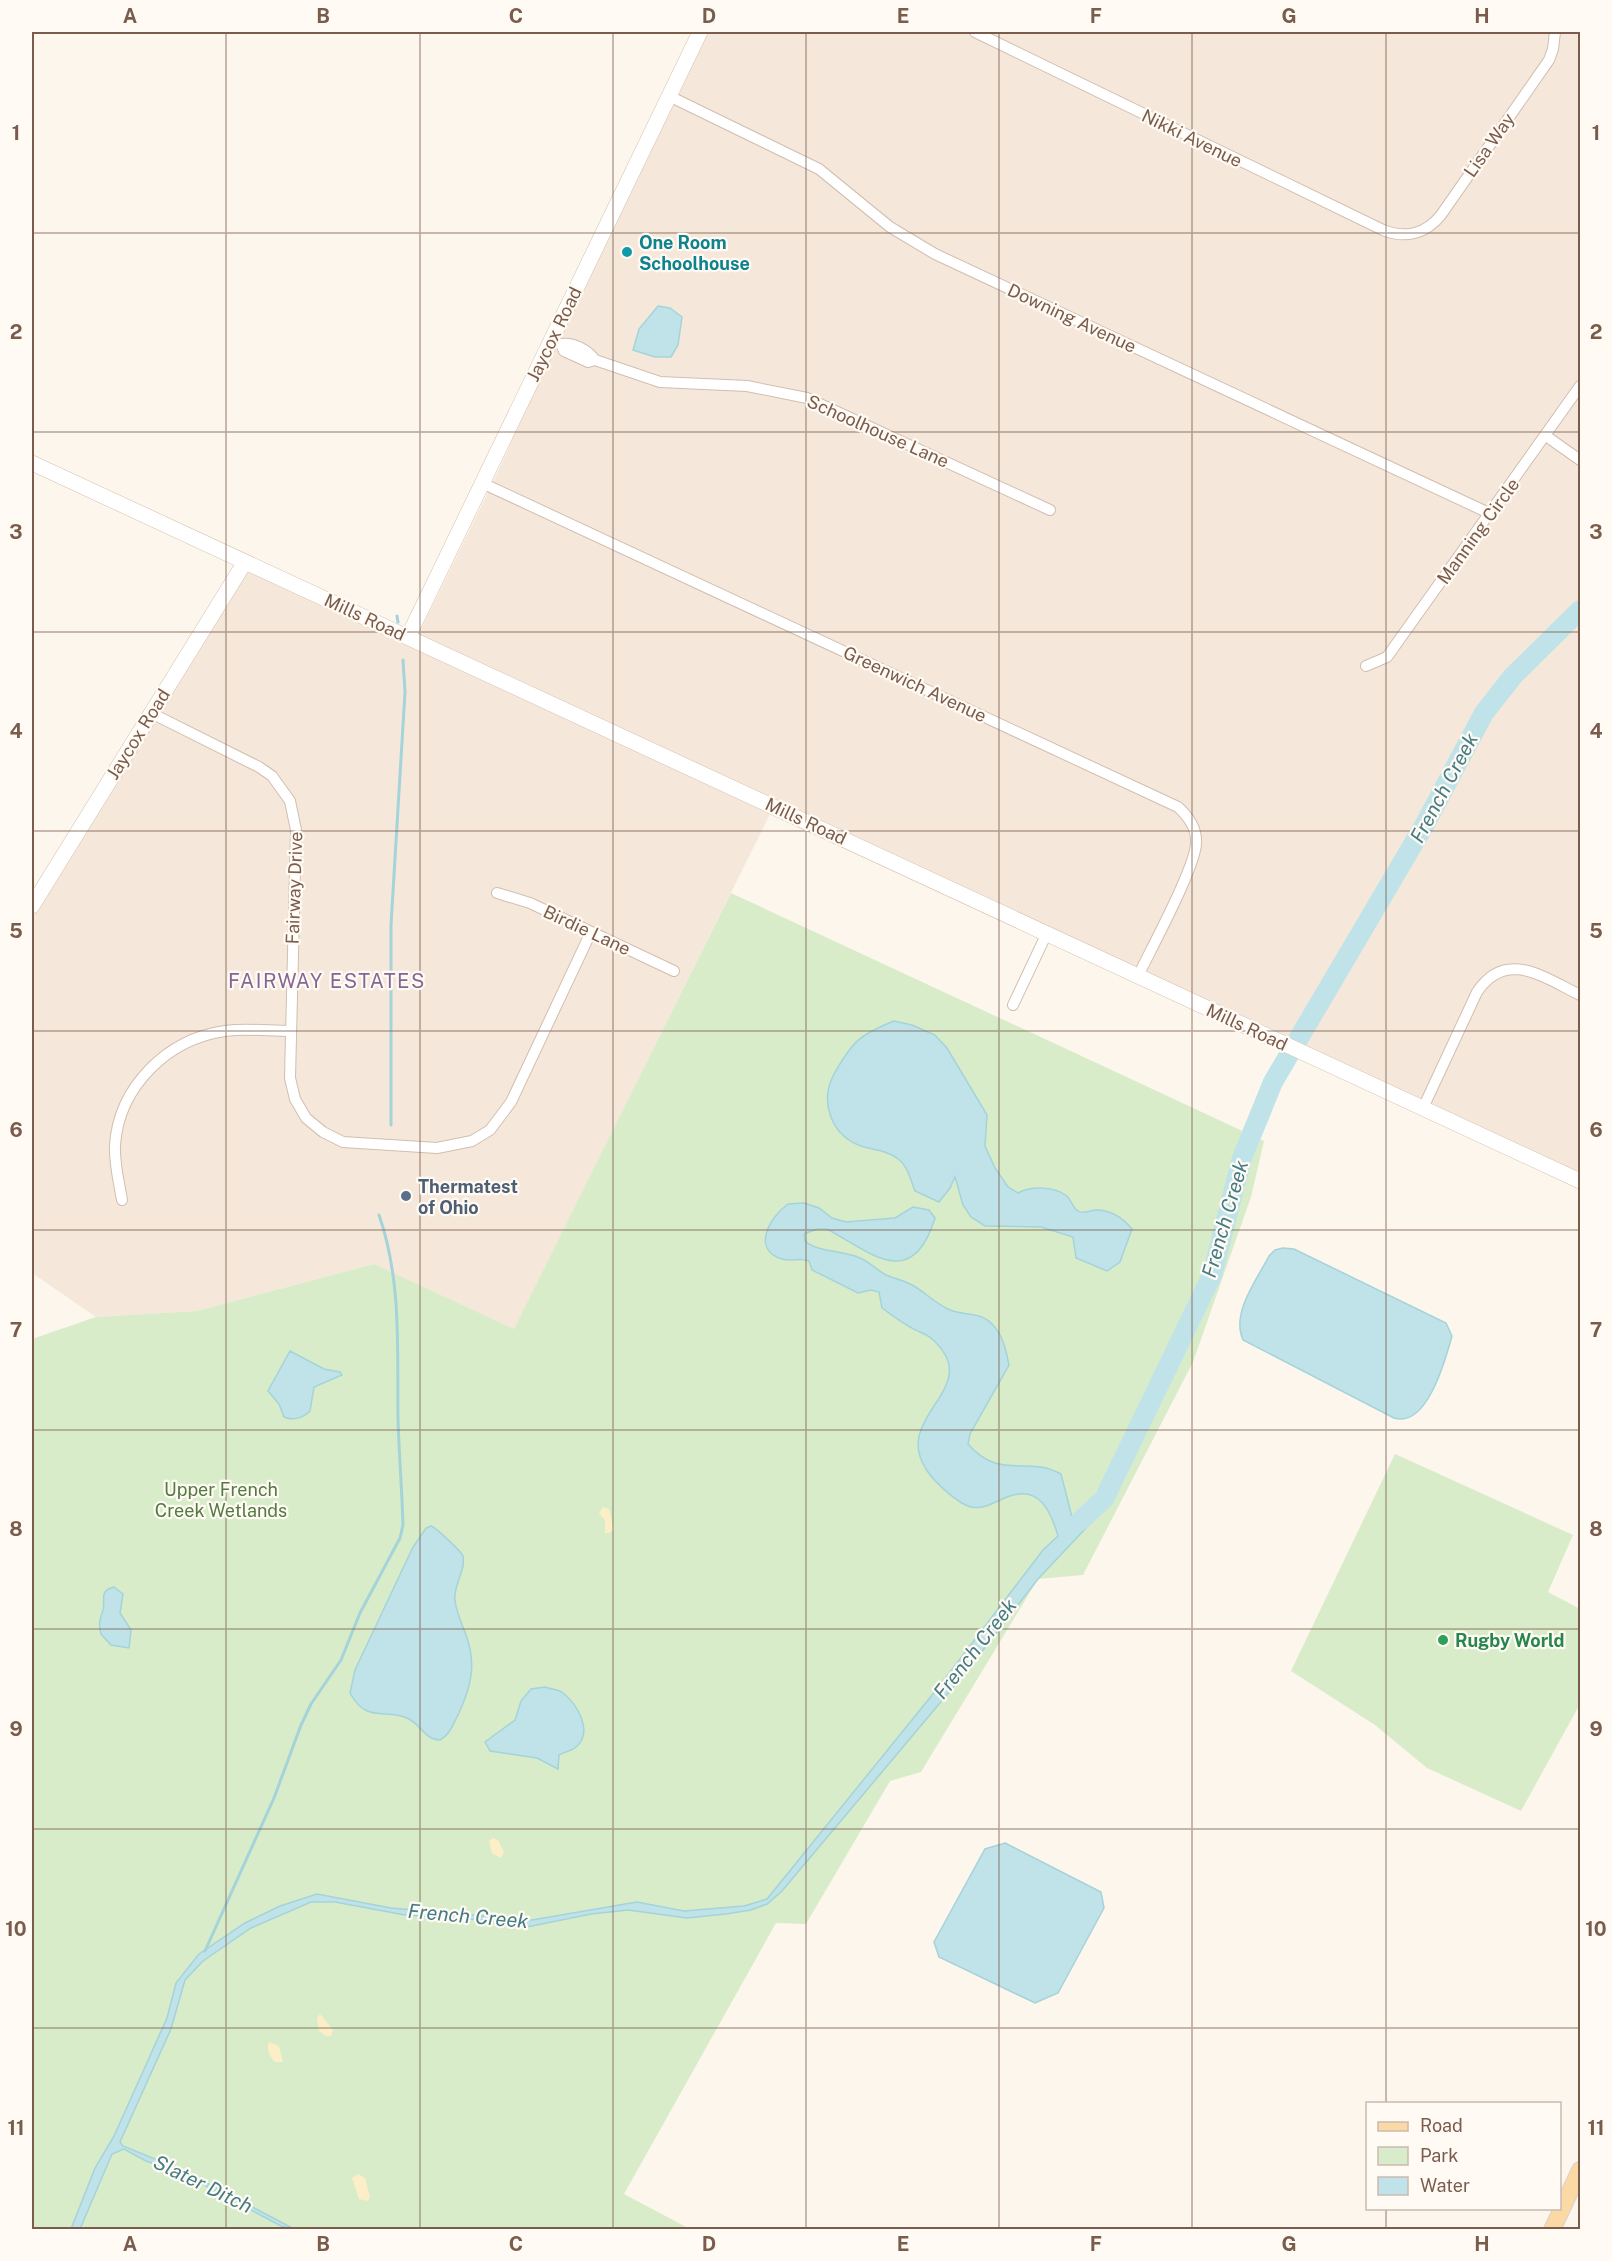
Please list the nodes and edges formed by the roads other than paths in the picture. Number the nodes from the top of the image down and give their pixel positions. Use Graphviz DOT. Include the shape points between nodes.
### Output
graph roads {
  1 [pos="700,32"];
  2 [pos="975,32"];
  3 [pos="1555,32"];
  4 [pos="669,96"];
  5 [pos="1412,234"];
  6 [pos="556,342"];
  7 [pos="1581,386"];
  8 [pos="1546,436"];
  9 [pos="1581,460"];
  10 [pos="32,463"];
  11 [pos="482,483"];
  12 [pos="1050,510"];
  13 [pos="1491,514"];
  14 [pos="245,562"];
  15 [pos="408,637"];
  16 [pos="1366,666"];
  17 [pos="151,714"];
  18 [pos="497,893"];
  19 [pos="32,906"];
  20 [pos="591,932"];
  21 [pos="1047,933"];
  22 [pos="674,971"];
  23 [pos="1138,975"];
  24 [pos="1581,995"];
  25 [pos="1013,1005"];
  26 [pos="290,1031"];
  27 [pos="1423,1108"];
  28 [pos="1581,1181"];
  29 [pos="122,1200"];
  30 [pos="1581,2170"];
  31 [pos="1552,2229"];
  1 -- 4 [label="street, Jaycox Road"];
  2 -- 5 [label="street, Nikki Avenue" via="1383,230"];
  3 -- 5 [label="street, Lisa Way" via="1549,60 1439,218"];
  4 -- 6 [label="street, Jaycox Road"];
  4 -- 13 [label="street, Downing Avenue" via="819,169 890,226 935,254"];
  6 -- 11 [label="street, Jaycox Road"];
  6 -- 12 [label="street, Schoolhouse Lane" via="576,346 595,360 660,382 747,386 821,403"];
  7 -- 8 [label="street, Manning Circle"];
  8 -- 9 [label="street"];
  8 -- 13 [label="street, Manning Circle"];
  10 -- 14 [label="street, Mills Road"];
  11 -- 15 [label="street, Jaycox Road"];
  11 -- 23 [label="street, Greenwich Avenue" via="1178,807 1193,824 1197,846"];
  13 -- 16 [label="street, Manning Circle" via="1387,657"];
  14 -- 15 [label="street, Mills Road"];
  14 -- 17 [label="street, Jaycox Road"];
  15 -- 21 [label="street, Mills Road"];
  17 -- 19 [label="street, Jaycox Road"];
  17 -- 26 [label="street, Fairway Drive" via="259,767 279,783 290,801 297,830"];
  18 -- 20 [label="street, Birdie Lane" via="530,903"];
  20 -- 22 [label="street, Birdie Lane"];
  20 -- 26 [label="street, Fairway Drive" via="506,1112 482,1136 460,1145 352,1145 323,1132 306,1118 295,1099 289,1067"];
  21 -- 23 [label="street, Mills Road"];
  21 -- 25 [label="street"];
  23 -- 27 [label="street, Mills Road"];
  24 -- 27 [label="street" via="1525,969 1505,969 1489,977 1477,992"];
  26 -- 29 [label="street" via="232,1030 203,1036 172,1051 147,1072 125,1105 117,1132 116,1163"];
  27 -- 28 [label="street, Mills Road"];
  30 -- 31 [label="main road"];
}
